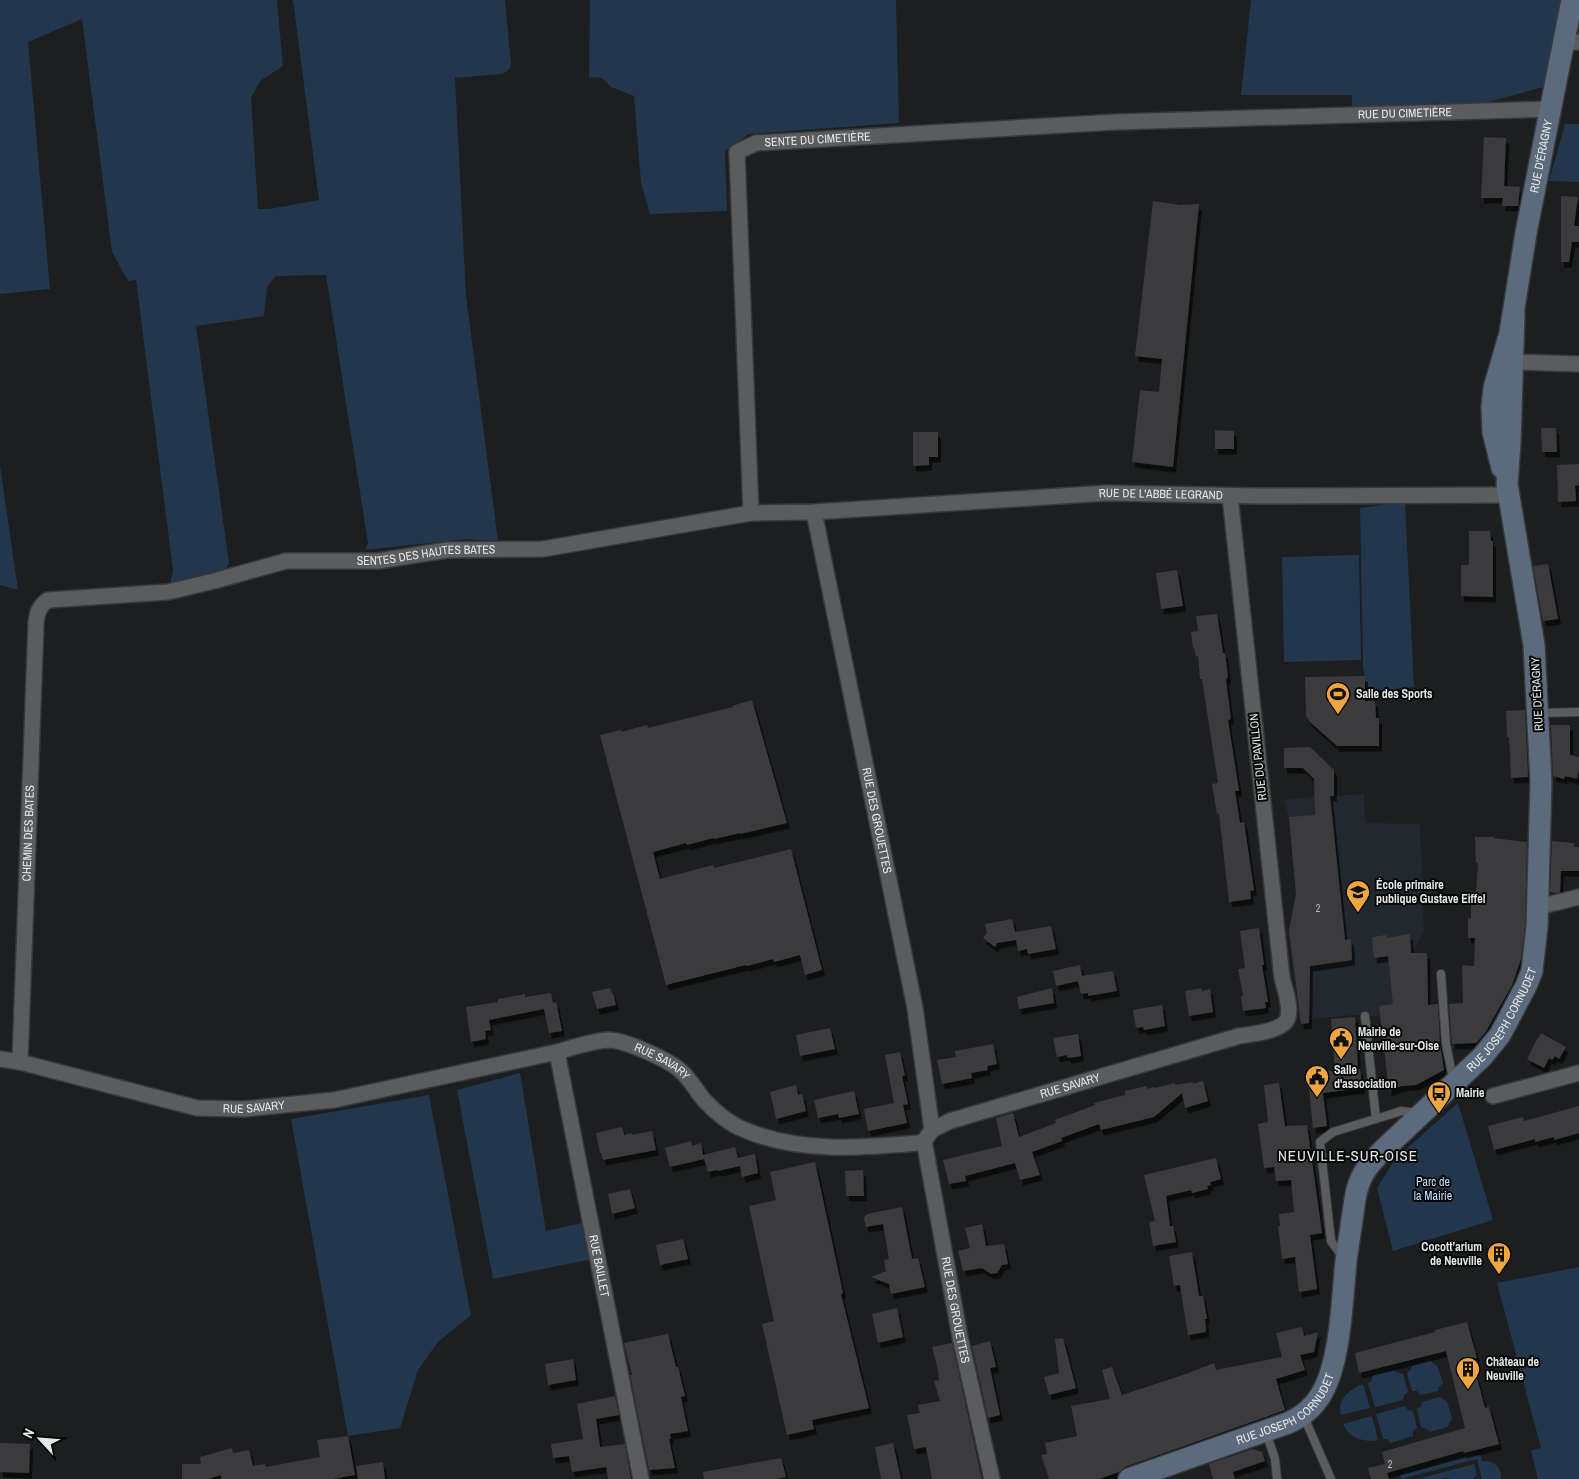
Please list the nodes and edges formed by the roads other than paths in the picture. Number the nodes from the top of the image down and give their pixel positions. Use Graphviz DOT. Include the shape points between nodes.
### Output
graph roads {
  1 [pos="1572,0"];
  2 [pos="1571,42"];
  3 [pos="1551,109"];
  4 [pos="1260,117"];
  5 [pos="1506,364"];
  6 [pos="1579,364"];
  7 [pos="1507,490"];
  8 [pos="1230,496"];
  9 [pos="814,512"];
  10 [pos="751,513"];
  11 [pos="41,606"];
  12 [pos="1579,712"];
  13 [pos="1538,713"];
  14 [pos="1579,897"];
  15 [pos="1538,907"];
  16 [pos="1441,974"];
  17 [pos="1365,1016"];
  18 [pos="1288,1018"];
  19 [pos="557,1052"];
  20 [pos="0,1060"];
  21 [pos="20,1062"];
  22 [pos="1579,1073"];
  23 [pos="1454,1083"];
  24 [pos="1493,1096"];
  25 [pos="1423,1114"];
  26 [pos="1376,1119"];
  27 [pos="928,1136"];
  28 [pos="1346,1262"];
  29 [pos="1303,1414"];
  30 [pos="1266,1431"];
  31 [pos="641,1479"];
  32 [pos="992,1479"];
  33 [pos="1129,1479"];
  34 [pos="1277,1479"];
  35 [pos="1331,1479"];
  1 -- 2 [label="street, RUE D'ÉRAGNY"];
  2 -- 3 [label="street, RUE D'ÉRAGNY"];
  3 -- 4 [label="street, RUE DU CIMETIÈRE"];
  3 -- 5 [label="street, RUE D'ÉRAGNY" via="1526,233"];
  4 -- 10 [label="street, SENTE DU CIMETIÈRE" via="756,143 737,152"];
  5 -- 6 [label="street"];
  5 -- 7 [label="street, RUE D'ÉRAGNY"];
  7 -- 8 [label="street, RUE DE L'ABBÉ LEGRAND"];
  7 -- 13 [label="street, RUE D'ÉRAGNY" via="1534,645"];
  8 -- 9 [label="street, RUE DE L'ABBÉ LEGRAND" via="1107,493"];
  8 -- 18 [label="street, RUE DU PAVILLON"];
  9 -- 10 [label="street, SENTES DES HAUTES BATES"];
  9 -- 27 [label="street, RUE DES GROUETTES" via="915,1008"];
  10 -- 11 [label="street, SENTES DES HAUTES BATES" via="543,549 447,550 378,561 286,561 180,590 54,598"];
  11 -- 21 [label="street, CHEMIN DES BATES" via="36,623"];
  12 -- 13 [label="lane"];
  13 -- 15 [label="street, RUE D'ÉRAGNY" via="1541,782"];
  14 -- 15 [label="street"];
  15 -- 23 [label="street, RUE JOSEPH CORNUDET" via="1532,971 1526,986 1494,1043"];
  16 -- 23 [label="lane" via="1446,1044"];
  17 -- 26 [label="lane"];
  18 -- 27 [label="street, RUE SAVARY" via="1272,1030 1240,1036 950,1122"];
  19 -- 21 [label="street, RUE SAVARY" via="334,1100 244,1109 197,1108"];
  19 -- 27 [label="street, RUE SAVARY" via="611,1040 627,1044 664,1060 682,1072 706,1102 724,1117 744,1130 770,1138 798,1144 861,1148 918,1143"];
  19 -- 31 [label="street, RUE BAILLET"];
  20 -- 21 [label="street, RUE SAVARY"];
  22 -- 24 [label="street"];
  23 -- 25 [label="street, RUE JOSEPH CORNUDET"];
  25 -- 26 [label="lane" via="1401,1111"];
  25 -- 28 [label="street, RUE JOSEPH CORNUDET" via="1383,1150 1362,1175 1354,1199"];
  26 -- 28 [label="lane" via="1333,1132 1320,1142 1331,1241"];
  27 -- 32 [label="street, RUE DES GROUETTES" via="960,1337"];
  28 -- 29 [label="street, RUE JOSEPH CORNUDET" via="1330,1375 1316,1401"];
  29 -- 30 [label="street, RUE JOSEPH CORNUDET"];
  29 -- 35 [label="lane"];
  30 -- 33 [label="street, RUE JOSEPH CORNUDET"];
  30 -- 34 [label="lane" via="1275,1459"];
}
